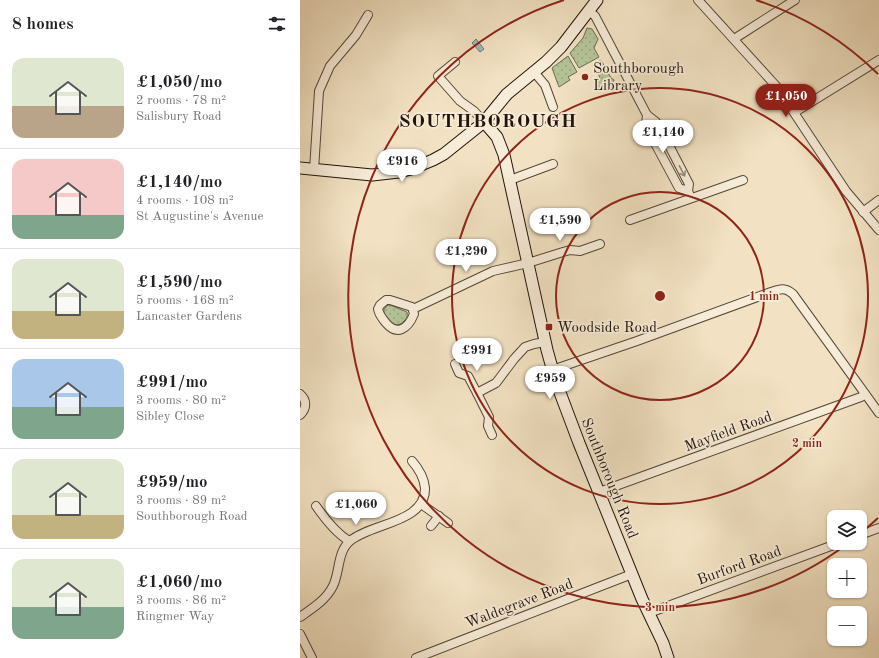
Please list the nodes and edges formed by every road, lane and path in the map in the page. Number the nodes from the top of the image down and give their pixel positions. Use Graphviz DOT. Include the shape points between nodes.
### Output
graph roads {
  1 [pos="597,0"];
  2 [pos="698,0"];
  3 [pos="795,0"];
  4 [pos="589,11"];
  5 [pos="368,16"];
  6 [pos="734,39"];
  7 [pos="879,60"];
  8 [pos="455,62"];
  9 [pos="534,72"];
  10 [pos="553,107"];
  11 [pos="795,112"];
  12 [pos="647,115"];
  13 [pos="484,122"];
  14 [pos="553,164"];
  15 [pos="300,168"];
  16 [pos="314,170"];
  17 [pos="510,180"];
  18 [pos="743,180"];
  19 [pos="689,195"];
  20 [pos="879,200"];
  21 [pos="863,212"];
  22 [pos="630,220"];
  23 [pos="879,230"];
  24 [pos="600,244"];
  25 [pos="528,263"];
  26 [pos="413,309"];
  27 [pos="546,342"];
  28 [pos="455,364"];
  29 [pos="552,370"];
  30 [pos="477,393"];
  31 [pos="300,394"];
  32 [pos="865,394"];
  33 [pos="879,412"];
  34 [pos="300,415"];
  35 [pos="492,435"];
  36 [pos="408,470"];
  37 [pos="599,492"];
  38 [pos="421,504"];
  39 [pos="316,506"];
  40 [pos="439,516"];
  41 [pos="448,523"];
  42 [pos="431,526"];
  43 [pos="879,528"];
  44 [pos="867,532"];
  45 [pos="349,541"];
  46 [pos="827,547"];
  47 [pos="632,574"];
  48 [pos="649,613"];
  49 [pos="300,617"];
  50 [pos="300,634"];
  51 [pos="312,658"];
  52 [pos="416,658"];
  53 [pos="668,658"];
  1 -- 4 [label="street"];
  2 -- 6 [label="street"];
  3 -- 6 [label="street"];
  4 -- 9 [label="street" via="554,55"];
  4 -- 12 [label="street" via="595,16"];
  5 -- 16 [label="street" via="330,66 319,91"];
  6 -- 11 [label="street" via="777,87"];
  7 -- 11 [label="street"];
  8 -- 13 [label="street" via="438,76 460,101"];
  9 -- 10 [label="street" via="545,85"];
  9 -- 13 [label="street" via="508,94"];
  11 -- 21 [label="street" via="842,186"];
  12 -- 19 [label="street, one-way" via="660,128 689,184"];
  12 -- 19 [label="street" via="646,124 649,132 679,188"];
  13 -- 16 [label="street" via="444,154 411,169 372,175"];
  13 -- 17 [label="street, Southborough Road" via="497,137"];
  14 -- 17 [label="street"];
  15 -- 16 [label="street"];
  17 -- 25 [label="street, Southborough Road"];
  18 -- 19 [label="street"];
  19 -- 22 [label="street"];
  20 -- 21 [label="street"];
  21 -- 23 [label="street"];
  24 -- 25 [label="street"];
  25 -- 26 [label="street" via="493,271"];
  25 -- 27 [label="street, Southborough Road"];
  26 -- 26 [label="street" via="414,314 406,327 396,330 382,318 378,309 382,302 390,300"];
  27 -- 29 [label="street, Southborough Road"];
  27 -- 30 [label="street" via="525,347 496,383"];
  28 -- 30 [label="street" via="459,373 468,376"];
  29 -- 32 [label="street" via="786,289 793,294"];
  29 -- 37 [label="street, Southborough Road"];
  30 -- 35 [label="street" via="489,417 488,426"];
  31 -- 34 [label="street" via="305,404"];
  32 -- 33 [label="street"];
  32 -- 37 [label="street, Mayfield Road"];
  36 -- 38 [label="street" via="414,463 424,481 425,492"];
  37 -- 47 [label="street, Southborough Road"];
  38 -- 40 [label="street"];
  38 -- 45 [label="street" via="403,518 372,528"];
  39 -- 45 [label="street" via="342,537"];
  40 -- 41 [label="street"];
  40 -- 42 [label="street"];
  43 -- 44 [label="street"];
  45 -- 49 [label="street" via="342,554 334,585 324,598"];
  46 -- 48 [label="street, Burford Road"];
  47 -- 48 [label="street, Southborough Road"];
  47 -- 52 [label="street, Waldegrave Road"];
  48 -- 53 [label="street, Southborough Road"];
  50 -- 51 [label="street"];
}
